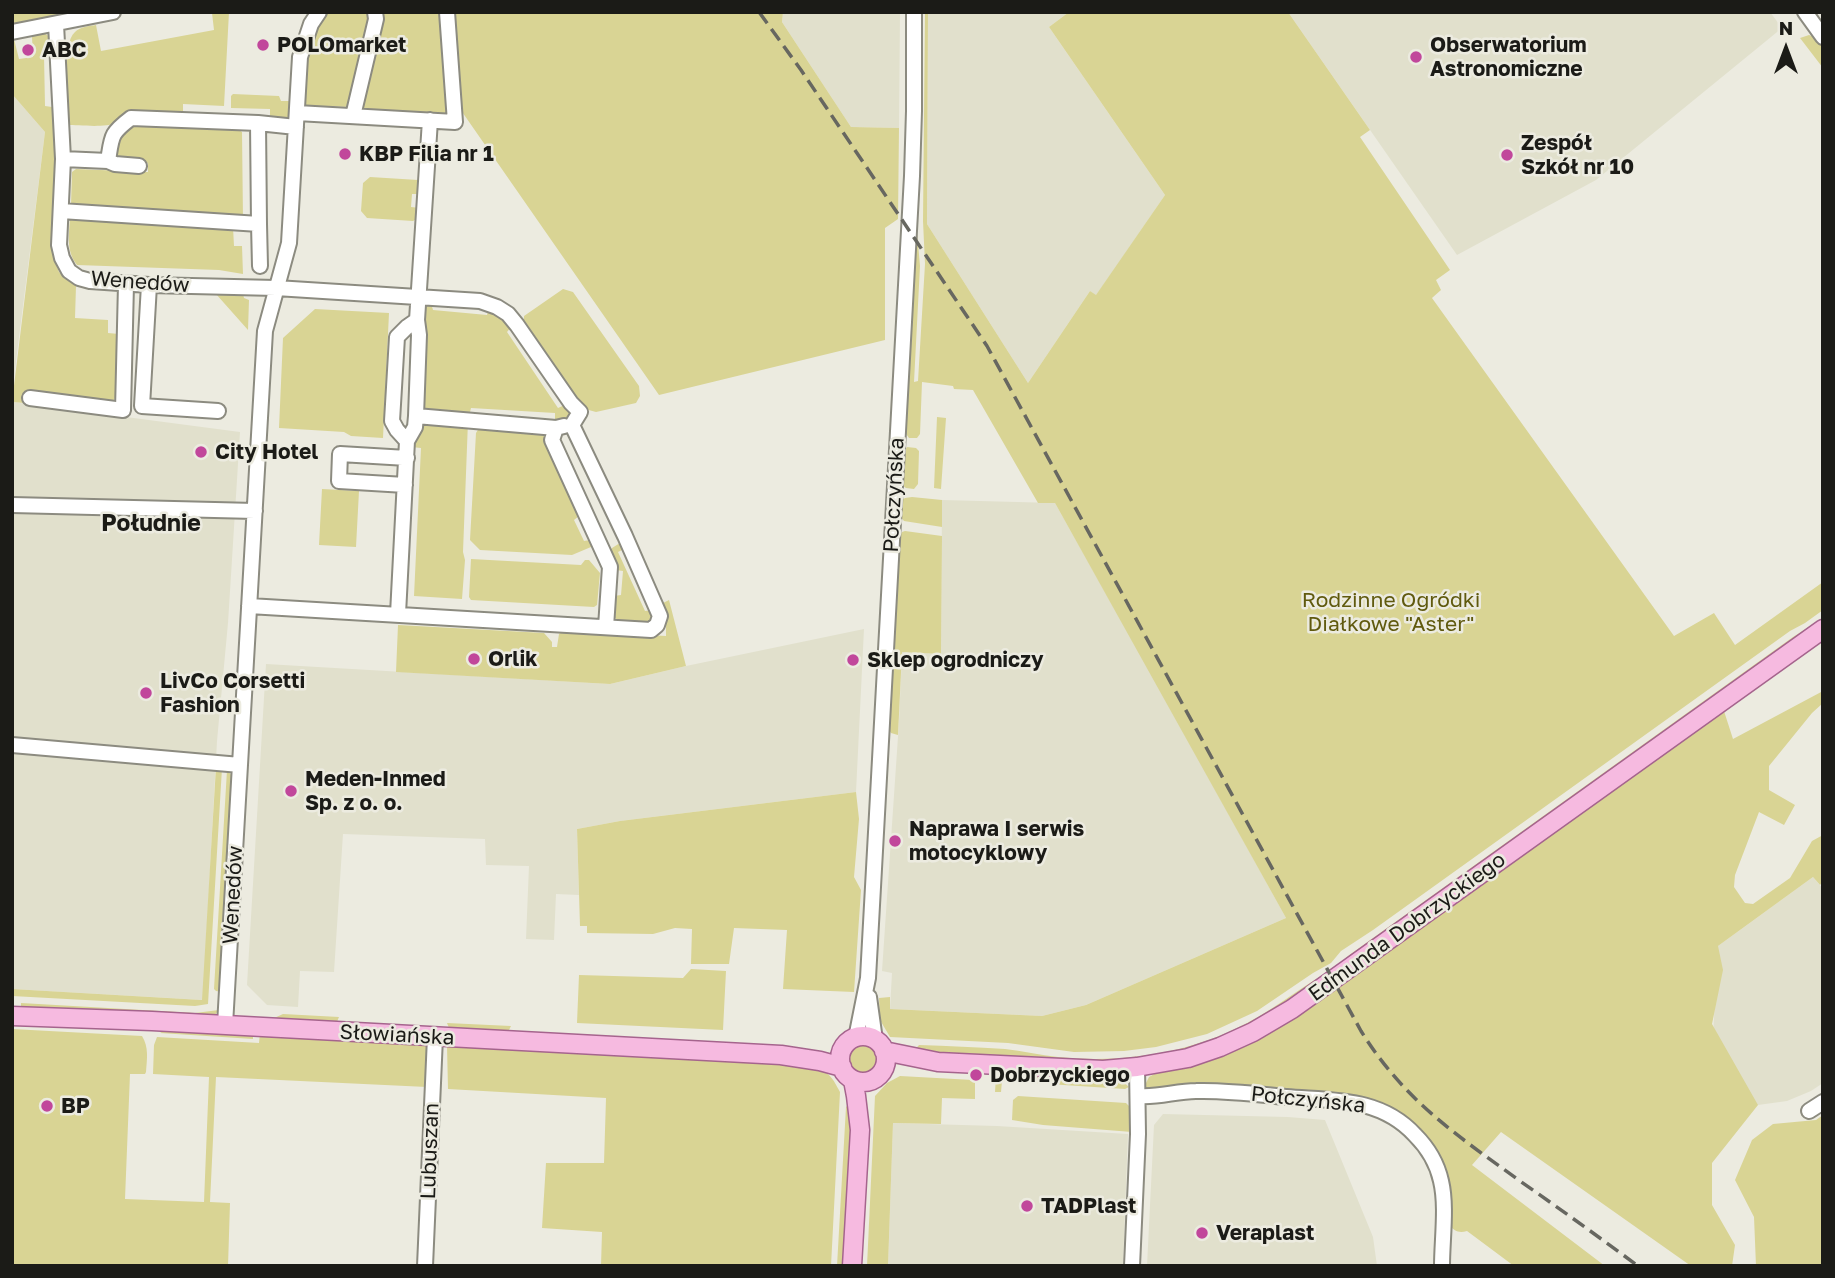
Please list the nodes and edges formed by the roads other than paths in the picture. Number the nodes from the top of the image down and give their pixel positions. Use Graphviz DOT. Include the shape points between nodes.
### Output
graph roads {
  1 [pos="113,12"];
  2 [pos="319,12"];
  3 [pos="375,12"];
  4 [pos="447,12"];
  5 [pos="914,12"];
  6 [pos="1805,12"];
  7 [pos="56,24"];
  8 [pos="12,32"];
  9 [pos="1823,37"];
  10 [pos="353,116"];
  11 [pos="297,120"];
  12 [pos="430,120"];
  13 [pos="258,123"];
  14 [pos="63,159"];
  15 [pos="108,162"];
  16 [pos="139,166"];
  17 [pos="61,211"];
  18 [pos="259,224"];
  19 [pos="260,267"];
  20 [pos="126,284"];
  21 [pos="149,285"];
  22 [pos="276,288"];
  23 [pos="419,297"];
  24 [pos="417,320"];
  25 [pos="30,398"];
  26 [pos="218,411"];
  27 [pos="416,416"];
  28 [pos="572,425"];
  29 [pos="556,428"];
  30 [pos="407,441"];
  31 [pos="407,458"];
  32 [pos="405,485"];
  33 [pos="12,505"];
  34 [pos="255,511"];
  35 [pos="625,536"];
  36 [pos="602,548"];
  37 [pos="249,606"];
  38 [pos="398,614"];
  39 [pos="606,627"];
  40 [pos="1823,629"];
  41 [pos="12,745"];
  42 [pos="240,765"];
  43 [pos="868,978"];
  44 [pos="12,1016"];
  45 [pos="225,1025"];
  46 [pos="435,1037"];
  47 [pos="849,1043"];
  48 [pos="781,1055"];
  49 [pos="879,1060"];
  50 [pos="1137,1068"];
  51 [pos="847,1074"];
  52 [pos="1138,1096"];
  53 [pos="1823,1102"];
  54 [pos="1808,1111"];
  55 [pos="860,1130"];
  56 [pos="425,1266"];
  57 [pos="852,1266"];
  58 [pos="1132,1266"];
  59 [pos="1442,1266"];
  1 -- 7 [label="street"];
  2 -- 11 [label="street, Wenedów" via="300,57"];
  3 -- 10 [label="street"];
  4 -- 12 [label="street" via="455,122"];
  5 -- 43 [label="street, Połczyńska" via="912,176"];
  6 -- 9 [label="street"];
  7 -- 8 [label="street"];
  7 -- 14 [label="street, Wenedów"];
  10 -- 11 [label="street"];
  10 -- 12 [label="street"];
  11 -- 13 [label="street"];
  11 -- 22 [label="street, Wenedów" via="289,243"];
  12 -- 23 [label="street"];
  13 -- 15 [label="street" via="131,118 115,130"];
  13 -- 18 [label="street"];
  14 -- 15 [label="street"];
  14 -- 17 [label="street, Wenedów"];
  15 -- 16 [label="street"];
  17 -- 18 [label="street"];
  17 -- 20 [label="street, Wenedów" via="59,245 69,271 90,281"];
  18 -- 19 [label="street"];
  20 -- 21 [label="street, Wenedów"];
  20 -- 25 [label="street" via="123,410"];
  21 -- 22 [label="street, Wenedów"];
  21 -- 26 [label="street" via="142,406"];
  22 -- 23 [label="street, Wenedów"];
  22 -- 34 [label="street, Wenedów" via="265,331"];
  23 -- 24 [label="street"];
  23 -- 28 [label="street, Wenedów" via="480,301 508,314 580,412"];
  24 -- 27 [label="street"];
  24 -- 30 [label="street" via="397,337 392,421"];
  27 -- 29 [label="street"];
  27 -- 30 [label="street"];
  28 -- 29 [label="street"];
  28 -- 35 [label="street, Wenedów"];
  29 -- 36 [label="street" via="552,440"];
  30 -- 31 [label="street"];
  31 -- 32 [label="street"];
  31 -- 32 [label="street" via="340,454 339,481"];
  32 -- 38 [label="street"];
  33 -- 34 [label="street"];
  34 -- 37 [label="street, Wenedów"];
  35 -- 36 [label="street"];
  35 -- 39 [label="street, Wenedów" via="660,616 651,630"];
  36 -- 39 [label="street" via="610,567"];
  37 -- 38 [label="street, Wenedów"];
  37 -- 42 [label="street, Wenedów"];
  38 -- 39 [label="street, Wenedów"];
  40 -- 50 [label="main road, Edmunda Dobrzyckiego" via="1292,1009 1220,1047"];
  41 -- 42 [label="street"];
  42 -- 45 [label="street, Wenedów"];
  43 -- 47 [label="street, Połczyńska"];
  43 -- 49 [label="street, Połczyńska"];
  44 -- 45 [label="main road, Słowiańska"];
  45 -- 46 [label="main road, Słowiańska"];
  46 -- 48 [label="main road, Słowiańska"];
  46 -- 56 [label="street, Lubuszan"];
  47 -- 48 [label="main road, Słowiańska"];
  47 -- 49 [label="main road" via="866,1037"];
  47 -- 51 [label="main road" via="841,1056"];
  48 -- 51 [label="main road, Słowiańska" via="820,1061"];
  49 -- 50 [label="main road, Edmunda Dobrzyckiego"];
  49 -- 51 [label="main road" via="861,1082"];
  49 -- 55 [label="main road, Połczyńska"];
  50 -- 52 [label="street"];
  51 -- 55 [label="main road, Połczyńska" via="856,1096"];
  52 -- 58 [label="street"];
  52 -- 59 [label="street, Połczyńska" via="1219,1091 1351,1102 1382,1110 1409,1128 1433,1158 1443,1201"];
  53 -- 54 [label="street"];
  55 -- 57 [label="main road, Połczyńska"];
}
